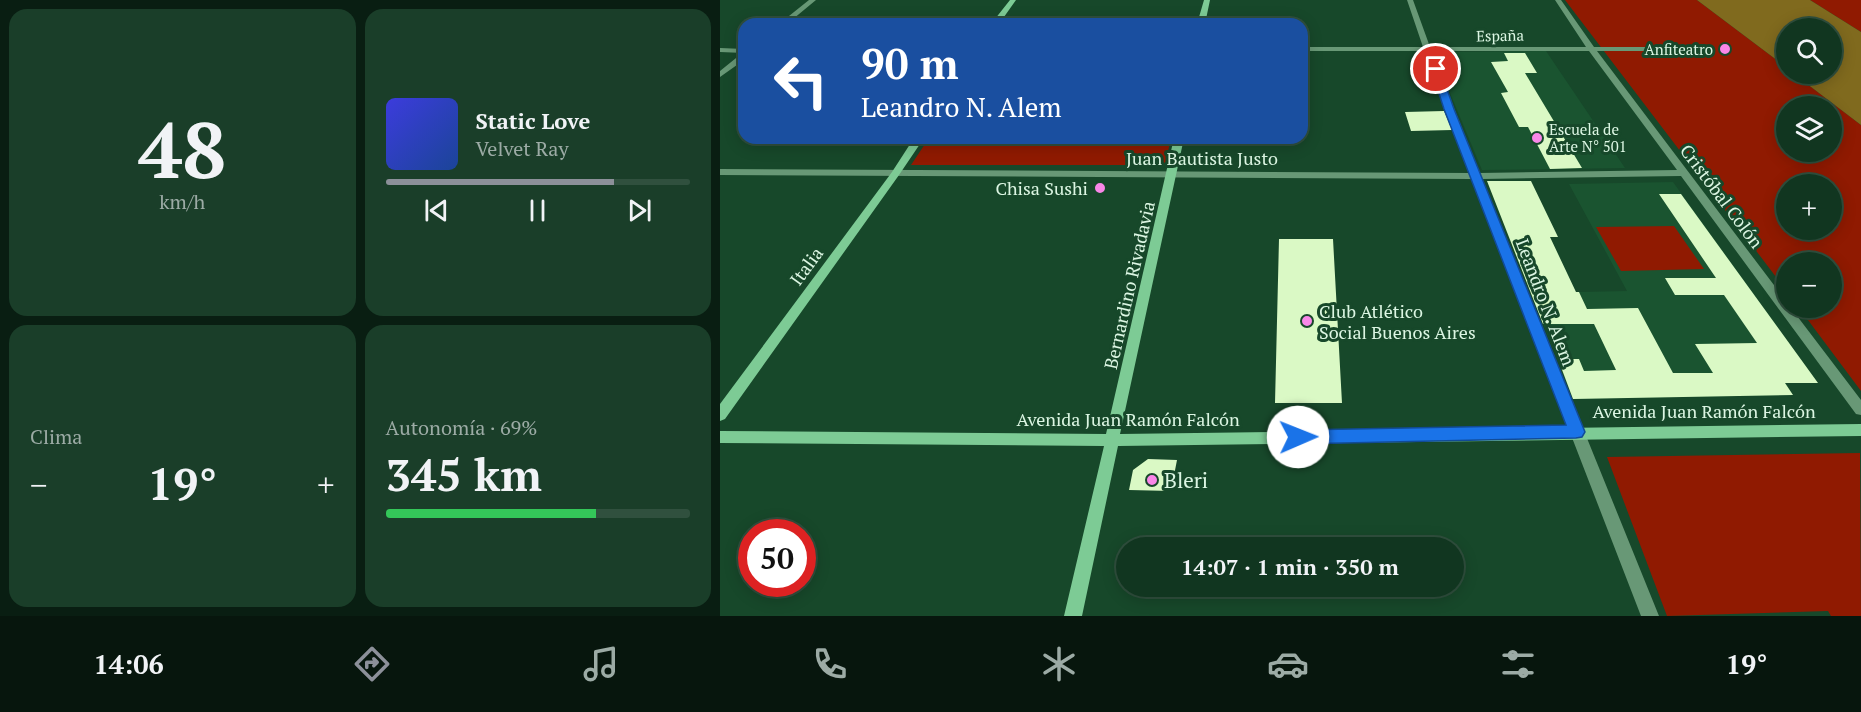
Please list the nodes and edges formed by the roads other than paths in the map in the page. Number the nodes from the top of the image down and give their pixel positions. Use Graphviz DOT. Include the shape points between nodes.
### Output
graph roads {
  1 [pos="813,0"];
  2 [pos="1013,0"];
  3 [pos="1207,0"];
  4 [pos="1410,0"];
  5 [pos="1558,0"];
  6 [pos="790,18"];
  7 [pos="1000,18"];
  8 [pos="1202,18"];
  9 [pos="1590,47"];
  10 [pos="1308,49"];
  11 [pos="1429,49"];
  12 [pos="1670,49"];
  13 [pos="720,50"];
  14 [pos="738,51"];
  15 [pos="738,61"];
  16 [pos="720,75"];
  17 [pos="915,144"];
  18 [pos="1178,144"];
  19 [pos="720,172"];
  20 [pos="896,172"];
  21 [pos="1684,173"];
  22 [pos="1173,174"];
  23 [pos="1476,176"];
  24 [pos="1861,410"];
  25 [pos="720,414"];
  26 [pos="1861,430"];
  27 [pos="1576,432"];
  28 [pos="720,436"];
  29 [pos="1112,440"];
  30 [pos="1074,616"];
  31 [pos="1650,616"];
  1 -- 6 [label="street"];
  2 -- 7 [label="street"];
  3 -- 8 [label="street"];
  4 -- 11 [label="street, Leandro N. Alem"];
  5 -- 9 [label="street, Cristóbal Colón"];
  9 -- 11 [label="street, España"];
  9 -- 12 [label="street, España"];
  9 -- 21 [label="street, Cristóbal Colón"];
  10 -- 11 [label="street, España"];
  11 -- 23 [label="street, Leandro N. Alem"];
  13 -- 14 [label="street"];
  15 -- 16 [label="street"];
  17 -- 20 [label="street, Italia"];
  18 -- 22 [label="street, Bernardino Rivadavia"];
  19 -- 20 [label="street, Juan Bautista Justo"];
  20 -- 22 [label="street, Juan Bautista Justo"];
  20 -- 25 [label="street, Italia"];
  21 -- 23 [label="street, Juan Bautista Justo"];
  21 -- 24 [label="street, Cristóbal Colón"];
  22 -- 23 [label="street, Juan Bautista Justo"];
  22 -- 29 [label="street, Bernardino Rivadavia"];
  23 -- 27 [label="street, Leandro N. Alem"];
  26 -- 27 [label="street, Avenida Juan Ramón Falcón"];
  27 -- 29 [label="street, Avenida Juan Ramón Falcón"];
  27 -- 31 [label="street, Leandro N. Alem"];
  28 -- 29 [label="street, Avenida Juan Ramón Falcón"];
  29 -- 30 [label="street, Bernardino Rivadavia"];
}
